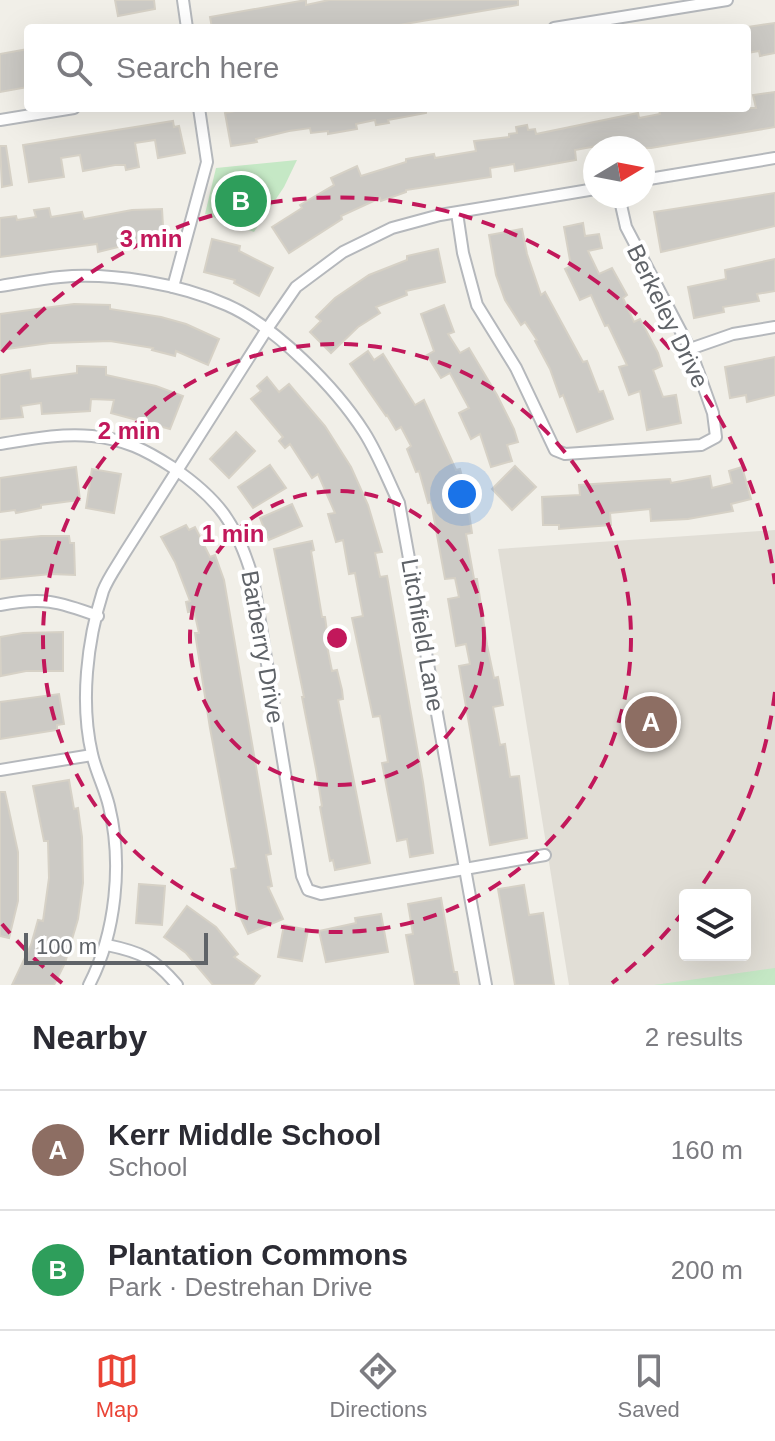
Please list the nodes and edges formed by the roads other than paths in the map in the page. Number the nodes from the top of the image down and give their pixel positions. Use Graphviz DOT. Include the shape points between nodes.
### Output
graph roads {
  1 [pos="183,0"];
  2 [pos="727,0"];
  3 [pos="186,24"];
  4 [pos="579,24"];
  5 [pos="49,112"];
  6 [pos="200,112"];
  7 [pos="0,120"];
  8 [pos="775,158"];
  9 [pos="655,178"];
  10 [pos="583,191"];
  11 [pos="622,208"];
  12 [pos="457,213"];
  13 [pos="0,286"];
  14 [pos="173,287"];
  15 [pos="775,327"];
  16 [pos="267,329"];
  17 [pos="690,349"];
  18 [pos="0,444"];
  19 [pos="177,471"];
  20 [pos="0,605"];
  21 [pos="98,616"];
  22 [pos="92,755"];
  23 [pos="0,770"];
  24 [pos="545,855"];
  25 [pos="465,870"];
  26 [pos="107,945"];
  27 [pos="89,985"];
  28 [pos="177,985"];
  29 [pos="486,985"];
  1 -- 3 [label="street"];
  2 -- 4 [label="street"];
  5 -- 7 [label="street"];
  6 -- 14 [label="street" via="207,162"];
  8 -- 9 [label="street"];
  10 -- 12 [label="street"];
  11 -- 17 [label="street, Berkeley Drive" via="626,227"];
  12 -- 16 [label="street" via="392,228 343,252 296,287"];
  12 -- 17 [label="street, Berkeley Drive" via="477,305 516,368 555,450 644,450 701,445 716,437"];
  13 -- 14 [label="street, Litchfield Lane" via="62,276"];
  14 -- 16 [label="street, Litchfield Lane" via="228,305"];
  15 -- 17 [label="street"];
  16 -- 19 [label="street"];
  16 -- 25 [label="street, Litchfield Lane" via="320,376 364,433 399,503"];
  18 -- 19 [label="street, Barberry Drive" via="67,435 126,441"];
  19 -- 21 [label="street" via="104,589"];
  19 -- 25 [label="street, Barberry Drive" via="217,503 248,560 308,890 321,894"];
  20 -- 21 [label="street" via="43,600"];
  21 -- 22 [label="street" via="86,688"];
  22 -- 23 [label="street"];
  22 -- 26 [label="street" via="116,849"];
  24 -- 25 [label="street"];
  25 -- 29 [label="street, Litchfield Lane"];
  26 -- 27 [label="street"];
  26 -- 28 [label="street" via="148,957"];
}
